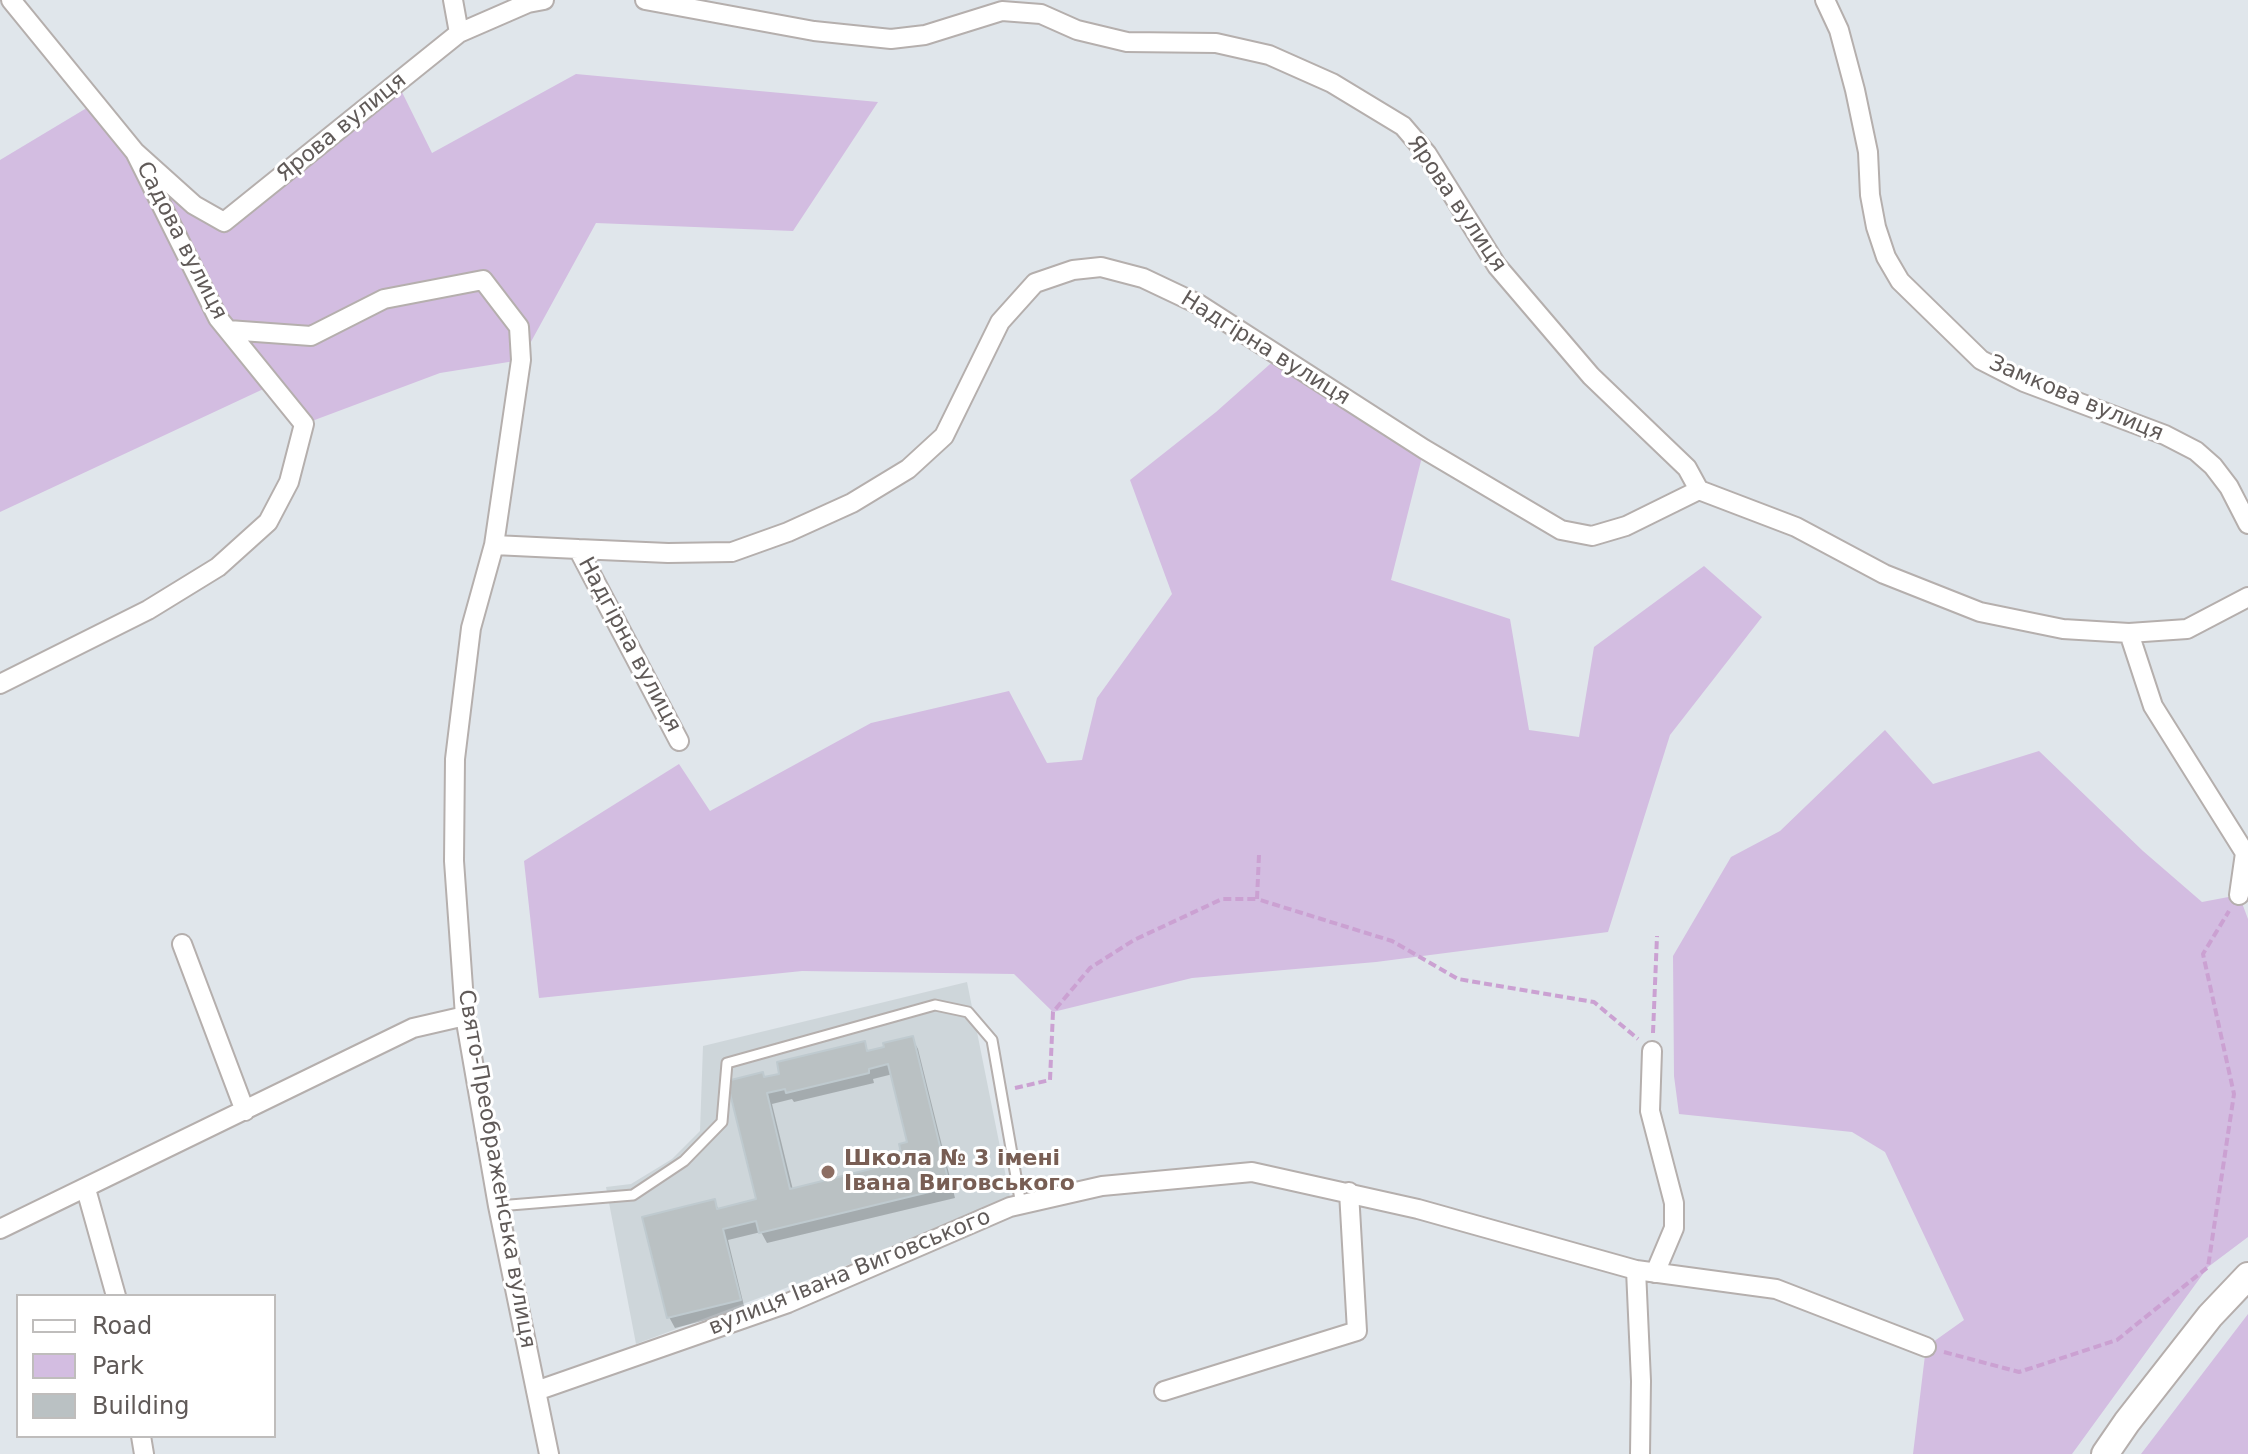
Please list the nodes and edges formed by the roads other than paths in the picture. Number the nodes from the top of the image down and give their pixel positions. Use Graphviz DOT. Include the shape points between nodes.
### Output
graph roads {
  1 [pos="11,0"];
  2 [pos="453,0"];
  3 [pos="544,0"];
  4 [pos="645,0"];
  5 [pos="1825,0"];
  6 [pos="1001,5"];
  7 [pos="459,33"];
  8 [pos="135,152"];
  9 [pos="224,222"];
  10 [pos="228,330"];
  11 [pos="521,360"];
  12 [pos="1699,490"];
  13 [pos="2248,524"];
  14 [pos="494,545"];
  15 [pos="578,549"];
  16 [pos="2248,597"];
  17 [pos="2129,633"];
  18 [pos="0,684"];
  19 [pos="679,741"];
  20 [pos="2239,895"];
  21 [pos="182,944"];
  22 [pos="465,1016"];
  23 [pos="1652,1051"];
  24 [pos="245,1111"];
  25 [pos="86,1189"];
  26 [pos="1349,1192"];
  27 [pos="1021,1205"];
  28 [pos="498,1206"];
  29 [pos="0,1229"];
  30 [pos="1646,1272"];
  31 [pos="2248,1276"];
  32 [pos="115,1294"];
  33 [pos="1926,1347"];
  34 [pos="536,1391"];
  35 [pos="1164,1391"];
  36 [pos="549,1454"];
  37 [pos="1640,1454"];
  38 [pos="2105,1454"];
  1 -- 8 [label="street, Садова вулиця"];
  2 -- 7 [label="street"];
  3 -- 7 [label="street, Ярова вулиця"];
  4 -- 6 [label="street, Ярова вулиця" via="814,31 891,39 925,35"];
  5 -- 13 [label="street, Замкова вулиця" via="1855,90 1876,227 1900,281 1981,360 2196,451 2229,487"];
  6 -- 12 [label="street, Ярова вулиця" via="1127,42 1216,43 1269,55 1332,83 1403,126 1427,154 1497,266 1591,376 1687,468"];
  7 -- 9 [label="street, Ярова вулиця"];
  8 -- 9 [label="street, Садова вулиця" via="194,205"];
  8 -- 10 [label="street, Садова вулиця"];
  10 -- 11 [label="street, Садова вулиця" via="311,336 384,299 483,280 519,327"];
  10 -- 18 [label="street, Садова вулиця" via="304,424 289,482 268,522 218,567 148,610"];
  11 -- 14 [label="street, Свято-Преображенська вулиця"];
  12 -- 15 [label="street, Надгірна вулиця" via="1626,526 1592,536 1561,530 1200,305 1143,278 1101,267 1035,283 1000,322 944,436 908,469 852,503 732,552"];
  12 -- 17 [label="street" via="1796,527 1884,574 1980,612 2063,629"];
  14 -- 15 [label="street, Надгірна вулиця"];
  14 -- 22 [label="street, Свято-Преображенська вулиця" via="471,628 455,759 454,861"];
  15 -- 19 [label="street, Надгірна вулиця"];
  16 -- 17 [label="street" via="2187,629"];
  17 -- 20 [label="street" via="2153,706 2245,853"];
  21 -- 24 [label="street"];
  22 -- 24 [label="street" via="413,1028"];
  22 -- 28 [label="street, Свято-Преображенська вулиця"];
  23 -- 30 [label="street" via="1650,1111 1674,1203 1674,1228"];
  24 -- 25 [label="street"];
  25 -- 29 [label="street"];
  25 -- 32 [label="street"];
  26 -- 27 [label="street, вулиця Івана Виговського" via="1252,1172 1102,1186"];
  26 -- 30 [label="street, вулиця Івана Виговського"];
  26 -- 35 [label="street" via="1357,1331"];
  27 -- 28 [label="lane" via="992,1040 968,1012 935,1005 727,1063 722,1122 684,1161 633,1195"];
  27 -- 34 [label="street, вулиця Івана Виговського" via="788,1303"];
  28 -- 34 [label="street, Свято-Преображенська вулиця"];
  30 -- 33 [label="street, вулиця Івана Виговського" via="1776,1289"];
  30 -- 37 [label="street"];
  31 -- 38 [label="main road" via="2210,1316"];
  34 -- 36 [label="street, Свято-Преображенська вулиця"];
}
